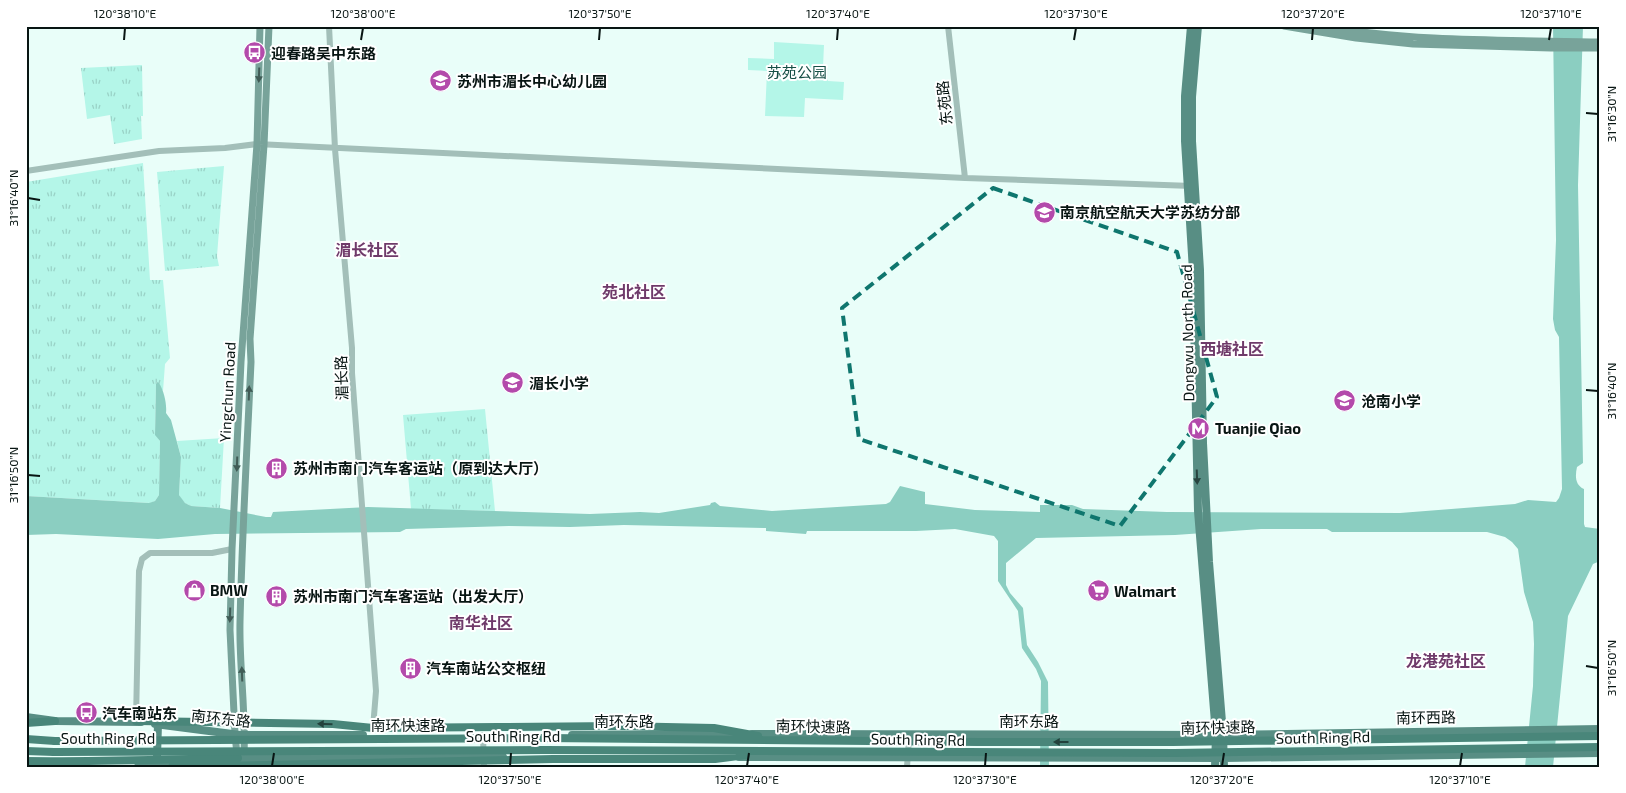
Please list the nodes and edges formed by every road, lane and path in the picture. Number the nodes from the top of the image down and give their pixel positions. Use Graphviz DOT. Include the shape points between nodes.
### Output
graph roads {
  1 [pos="260,26"];
  2 [pos="269,26"];
  3 [pos="329,26"];
  4 [pos="948,26"];
  5 [pos="1191,26"];
  6 [pos="1198,26"];
  7 [pos="1284,26"];
  8 [pos="1320,26"];
  9 [pos="1600,42"];
  10 [pos="1550,45"];
  11 [pos="1587,45"];
  12 [pos="1600,48"];
  13 [pos="260,144"];
  14 [pos="335,149"];
  15 [pos="26,171"];
  16 [pos="965,178"];
  17 [pos="1192,186"];
  18 [pos="232,549"];
  19 [pos="26,717"];
  20 [pos="55,721"];
  21 [pos="136,721"];
  22 [pos="26,723"];
  23 [pos="234,723"];
  24 [pos="244,723"];
  25 [pos="158,724"];
  26 [pos="374,728"];
  27 [pos="1600,729"];
  28 [pos="595,734"];
  29 [pos="909,734"];
  30 [pos="1219,734"];
  31 [pos="484,735"];
  32 [pos="1600,736"];
  33 [pos="235,738"];
  34 [pos="244,738"];
  35 [pos="26,739"];
  36 [pos="779,740"];
  37 [pos="157,742"];
  38 [pos="1600,747"];
  39 [pos="779,751"];
  40 [pos="26,752"];
  41 [pos="1600,753"];
  42 [pos="483,756"];
  43 [pos="908,758"];
  44 [pos="1215,758"];
  45 [pos="1224,758"];
  46 [pos="156,759"];
  47 [pos="26,761"];
  48 [pos="241,763"];
  49 [pos="138,767"];
  50 [pos="172,767"];
  51 [pos="253,767"];
  52 [pos="474,767"];
  53 [pos="484,767"];
  54 [pos="907,767"];
  55 [pos="1215,767"];
  56 [pos="1224,767"];
  1 -- 13 [label="main road, Yingchun Road, one-way"];
  2 -- 13 [label="main road, Yingchun Road"];
  3 -- 14 [label="street, 湄长路"];
  4 -- 16 [label="street, 东苑路"];
  5 -- 17 [label="main road, Dongwu North Road" via="1185,116"];
  6 -- 17 [label="main road, Dongwu North Road" via="1192,116"];
  7 -- 10 [label="main road" via="1399,43"];
  8 -- 10 [label="main road" via="1414,38"];
  9 -- 11 [label="main road"];
  10 -- 11 [label="main road"];
  11 -- 12 [label="main road"];
  13 -- 14 [label="street"];
  13 -- 15 [label="street" via="159,150"];
  13 -- 18 [label="main road, Yingchun Road, one-way" via="241,362"];
  24 -- 13 [label="main road, Yingchun Road, one-way" via="240,630"];
  14 -- 16 [label="street"];
  14 -- 26 [label="street, 湄长路" via="376,691"];
  16 -- 17 [label="street"];
  17 -- 30 [label="main road, Dongwu North Road" via="1200,270 1204,535 1209,562"];
  18 -- 21 [label="street" via="212,553 150,554 142,559 139,572"];
  18 -- 23 [label="main road, Yingchun Road, one-way" via="230,630"];
  19 -- 20 [label="main road, 南环东路"];
  20 -- 21 [label="main road, 南环东路"];
  20 -- 22 [label="highway"];
  21 -- 23 [label="highway"];
  21 -- 25 [label="main road, 南环东路"];
  23 -- 24 [label="highway"];
  23 -- 33 [label="main road, Yingchun Road"];
  26 -- 24 [label="highway, one-way"];
  24 -- 34 [label="main road, Yingchun Road"];
  25 -- 33 [label="main road, 南环东路"];
  25 -- 37 [label="main road"];
  26 -- 28 [label="main road" via="398,725 578,724"];
  26 -- 36 [label="highway, bridge" via="714,728"];
  27 -- 30 [label="main road, 南环西路"];
  28 -- 29 [label="main road, 南环东路"];
  28 -- 31 [label="main road, 南环东路"];
  29 -- 30 [label="main road, 南环东路"];
  29 -- 43 [label="street"];
  30 -- 44 [label="main road, Dongwu North Road"];
  30 -- 45 [label="main road, Dongwu North Road"];
  31 -- 34 [label="main road, 南环东路"];
  31 -- 42 [label="street"];
  32 -- 36 [label="highway, 南环快速路, one-way, bridge" via="1173,742"];
  33 -- 34 [label="main road, 南环东路"];
  33 -- 37 [label="main road"];
  33 -- 48 [label="main road, Yingchun Road"];
  34 -- 48 [label="main road, Yingchun Road"];
  35 -- 36 [label="highway, 南环快速路, bridge"];
  37 -- 46 [label="main road"];
  38 -- 39 [label="highway, South Ring Rd, bridge" via="1174,753"];
  39 -- 40 [label="highway, South Ring Rd, bridge"];
  39 -- 48 [label="highway, bridge" via="715,759"];
  41 -- 45 [label="main road"];
  42 -- 43 [label="main road"];
  42 -- 48 [label="main road"];
  42 -- 52 [label="main road"];
  42 -- 53 [label="street"];
  43 -- 44 [label="main road"];
  43 -- 54 [label="street"];
  44 -- 45 [label="main road"];
  44 -- 55 [label="main road, Dongwu North Road"];
  45 -- 56 [label="main road, Dongwu North Road"];
  46 -- 47 [label="highway"];
  46 -- 48 [label="highway"];
  48 -- 49 [label="main road"];
  48 -- 50 [label="highway"];
  48 -- 51 [label="main road"];
}
